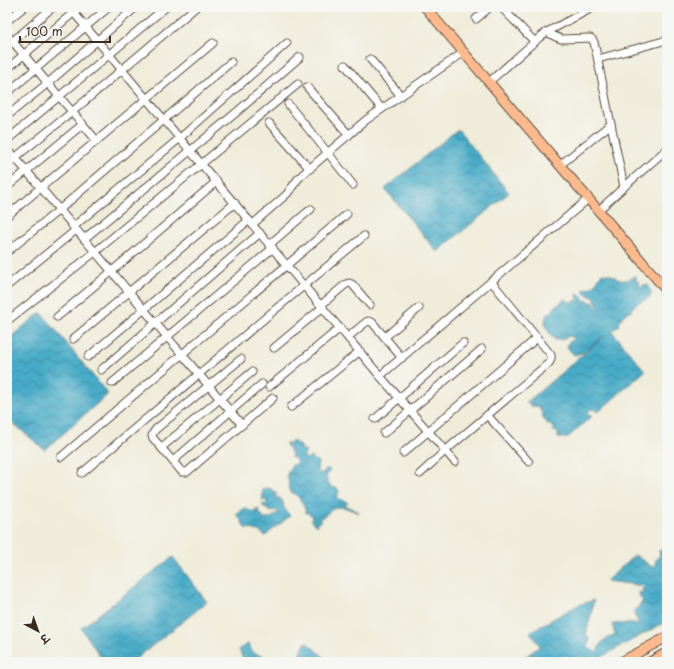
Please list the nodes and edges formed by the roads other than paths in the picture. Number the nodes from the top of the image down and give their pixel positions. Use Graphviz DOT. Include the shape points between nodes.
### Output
graph roads {
  1 [pos="24,7"];
  2 [pos="53,7"];
  3 [pos="80,7"];
  4 [pos="109,7"];
  5 [pos="136,7"];
  6 [pos="166,7"];
  7 [pos="196,7"];
  8 [pos="425,7"];
  9 [pos="490,7"];
  10 [pos="501,7"];
  11 [pos="591,8"];
  12 [pos="72,10"];
  13 [pos="476,19"];
  14 [pos="7,21"];
  15 [pos="86,26"];
  16 [pos="547,32"];
  17 [pos="7,36"];
  18 [pos="97,40"];
  19 [pos="667,40"];
  20 [pos="535,42"];
  21 [pos="213,43"];
  22 [pos="10,44"];
  23 [pos="287,44"];
  24 [pos="464,52"];
  25 [pos="110,55"];
  26 [pos="24,56"];
  27 [pos="300,57"];
  28 [pos="370,59"];
  29 [pos="598,59"];
  30 [pos="231,62"];
  31 [pos="345,65"];
  32 [pos="35,69"];
  33 [pos="7,70"];
  34 [pos="122,70"];
  35 [pos="489,82"];
  36 [pos="48,83"];
  37 [pos="298,84"];
  38 [pos="307,87"];
  39 [pos="7,93"];
  40 [pos="401,96"];
  41 [pos="59,97"];
  42 [pos="147,99"];
  43 [pos="288,104"];
  44 [pos="382,109"];
  45 [pos="72,112"];
  46 [pos="7,116"];
  47 [pos="164,119"];
  48 [pos="269,123"];
  49 [pos="83,124"];
  50 [pos="611,124"];
  51 [pos="349,135"];
  52 [pos="180,138"];
  53 [pos="7,140"];
  54 [pos="97,141"];
  55 [pos="7,148"];
  56 [pos="667,149"];
  57 [pos="191,151"];
  58 [pos="328,153"];
  59 [pos="15,157"];
  60 [pos="7,164"];
  61 [pos="202,164"];
  62 [pos="560,165"];
  63 [pos="310,169"];
  64 [pos="26,171"];
  65 [pos="216,181"];
  66 [pos="353,185"];
  67 [pos="7,187"];
  68 [pos="624,187"];
  69 [pos="41,188"];
  70 [pos="588,199"];
  71 [pos="235,203"];
  72 [pos="311,209"];
  73 [pos="59,210"];
  74 [pos="598,210"];
  75 [pos="347,214"];
  76 [pos="7,216"];
  77 [pos="251,222"];
  78 [pos="75,228"];
  79 [pos="260,233"];
  80 [pos="364,236"];
  81 [pos="84,239"];
  82 [pos="271,246"];
  83 [pos="7,252"];
  84 [pos="95,252"];
  85 [pos="288,265"];
  86 [pos="112,272"];
  87 [pos="491,281"];
  88 [pos="7,286"];
  89 [pos="305,286"];
  90 [pos="667,291"];
  91 [pos="129,292"];
  92 [pos="322,306"];
  93 [pos="370,306"];
  94 [pos="419,308"];
  95 [pos="144,310"];
  96 [pos="57,317"];
  97 [pos="7,321"];
  98 [pos="155,324"];
  99 [pos="340,328"];
  100 [pos="167,337"];
  101 [pos="348,337"];
  102 [pos="385,337"];
  103 [pos="537,338"];
  104 [pos="73,339"];
  105 [pos="463,343"];
  106 [pos="274,348"];
  107 [pos="482,349"];
  108 [pos="360,351"];
  109 [pos="182,355"];
  110 [pos="88,357"];
  111 [pos="402,358"];
  112 [pos="240,359"];
  113 [pos="101,370"];
  114 [pos="252,372"];
  115 [pos="199,375"];
  116 [pos="380,376"];
  117 [pos="112,383"];
  118 [pos="208,386"];
  119 [pos="273,398"];
  120 [pos="400,398"];
  121 [pos="220,399"];
  122 [pos="291,408"];
  123 [pos="411,410"];
  124 [pos="230,411"];
  125 [pos="487,415"];
  126 [pos="375,419"];
  127 [pos="242,425"];
  128 [pos="428,431"];
  129 [pos="384,433"];
  130 [pos="162,447"];
  131 [pos="446,450"];
  132 [pos="403,453"];
  133 [pos="61,457"];
  134 [pos="173,461"];
  135 [pos="455,462"];
  136 [pos="529,462"];
  137 [pos="82,474"];
  138 [pos="420,474"];
  139 [pos="667,637"];
  140 [pos="667,653"];
  141 [pos="621,662"];
  142 [pos="651,662"];
  1 -- 14 [label="street"];
  2 -- 22 [label="street"];
  3 -- 12 [label="street"];
  4 -- 15 [label="street"];
  5 -- 18 [label="street"];
  6 -- 25 [label="street"];
  7 -- 34 [label="street"];
  8 -- 24 [label="main road"];
  9 -- 13 [label="street"];
  10 -- 20 [label="street"];
  11 -- 16 [label="street"];
  12 -- 15 [label="street"];
  12 -- 26 [label="street"];
  15 -- 18 [label="street"];
  15 -- 32 [label="street"];
  16 -- 20 [label="street"];
  16 -- 29 [label="street" via="562,39 592,39"];
  17 -- 22 [label="street"];
  18 -- 25 [label="street"];
  18 -- 36 [label="street"];
  19 -- 29 [label="street"];
  20 -- 35 [label="street"];
  21 -- 42 [label="street"];
  22 -- 26 [label="street"];
  23 -- 52 [label="street"];
  24 -- 35 [label="main road"];
  24 -- 40 [label="street"];
  25 -- 34 [label="street"];
  25 -- 41 [label="street"];
  26 -- 32 [label="street"];
  26 -- 33 [label="street"];
  27 -- 57 [label="street"];
  28 -- 40 [label="street"];
  29 -- 50 [label="street"];
  30 -- 47 [label="street"];
  31 -- 44 [label="street"];
  32 -- 36 [label="street"];
  32 -- 39 [label="street"];
  34 -- 42 [label="street"];
  34 -- 45 [label="street"];
  35 -- 62 [label="main road"];
  36 -- 41 [label="street"];
  36 -- 46 [label="street"];
  37 -- 61 [label="street"];
  38 -- 51 [label="street"];
  40 -- 44 [label="street"];
  41 -- 45 [label="street"];
  41 -- 53 [label="street"];
  42 -- 47 [label="street"];
  42 -- 54 [label="street"];
  43 -- 58 [label="street"];
  44 -- 51 [label="street"];
  45 -- 49 [label="street"];
  45 -- 59 [label="street"];
  47 -- 52 [label="street"];
  47 -- 73 [label="street"];
  48 -- 63 [label="street"];
  49 -- 54 [label="street"];
  49 -- 64 [label="street"];
  50 -- 62 [label="street"];
  50 -- 68 [label="street"];
  51 -- 58 [label="street"];
  52 -- 57 [label="street"];
  52 -- 78 [label="street"];
  54 -- 69 [label="street"];
  55 -- 59 [label="street"];
  56 -- 68 [label="street"];
  57 -- 61 [label="street"];
  57 -- 81 [label="street"];
  58 -- 63 [label="street"];
  58 -- 66 [label="street"];
  59 -- 60 [label="street"];
  59 -- 64 [label="street"];
  61 -- 65 [label="street"];
  61 -- 84 [label="street"];
  62 -- 70 [label="main road"];
  63 -- 77 [label="street" via="298,179 287,194"];
  64 -- 67 [label="street"];
  64 -- 69 [label="street"];
  65 -- 71 [label="street"];
  65 -- 86 [label="street"];
  68 -- 74 [label="street"];
  69 -- 73 [label="street"];
  69 -- 76 [label="street"];
  70 -- 74 [label="main road"];
  70 -- 87 [label="street"];
  71 -- 77 [label="street"];
  71 -- 91 [label="street"];
  72 -- 82 [label="street"];
  73 -- 78 [label="street"];
  73 -- 83 [label="street"];
  74 -- 90 [label="main road"];
  75 -- 85 [label="street"];
  77 -- 79 [label="street"];
  77 -- 95 [label="street"];
  78 -- 81 [label="street"];
  78 -- 88 [label="street"];
  79 -- 82 [label="street"];
  79 -- 98 [label="street"];
  80 -- 89 [label="street"];
  81 -- 84 [label="street"];
  82 -- 85 [label="street"];
  82 -- 100 [label="street"];
  84 -- 86 [label="street"];
  84 -- 97 [label="street"];
  85 -- 89 [label="street"];
  85 -- 109 [label="street"];
  86 -- 91 [label="street"];
  86 -- 96 [label="street"];
  87 -- 103 [label="street"];
  87 -- 111 [label="street"];
  89 -- 92 [label="street"];
  89 -- 115 [label="street"];
  91 -- 95 [label="street"];
  91 -- 104 [label="street"];
  92 -- 93 [label="street" via="349,282"];
  92 -- 99 [label="street"];
  92 -- 106 [label="street"];
  94 -- 102 [label="street"];
  95 -- 98 [label="street"];
  95 -- 110 [label="street"];
  98 -- 100 [label="street"];
  98 -- 113 [label="street"];
  99 -- 101 [label="street"];
  99 -- 124 [label="street"];
  100 -- 109 [label="street"];
  100 -- 117 [label="street"];
  101 -- 102 [label="street" via="368,321 372,322"];
  101 -- 108 [label="street"];
  102 -- 111 [label="street"];
  103 -- 125 [label="street" via="551,355 550,363"];
  103 -- 128 [label="street"];
  105 -- 120 [label="street"];
  107 -- 123 [label="street"];
  108 -- 116 [label="street"];
  108 -- 122 [label="street"];
  109 -- 115 [label="street"];
  109 -- 133 [label="street"];
  111 -- 116 [label="street"];
  112 -- 118 [label="street"];
  114 -- 121 [label="street"];
  115 -- 118 [label="street"];
  115 -- 137 [label="street"];
  116 -- 120 [label="street"];
  118 -- 121 [label="street"];
  118 -- 130 [label="street" via="153,433 153,438"];
  119 -- 127 [label="street"];
  120 -- 123 [label="street"];
  120 -- 126 [label="street"];
  121 -- 124 [label="street"];
  121 -- 130 [label="street"];
  123 -- 128 [label="street"];
  123 -- 129 [label="street"];
  124 -- 127 [label="street"];
  124 -- 134 [label="street"];
  125 -- 131 [label="street"];
  125 -- 136 [label="street"];
  127 -- 134 [label="street" via="187,472 182,472"];
  128 -- 131 [label="street"];
  128 -- 132 [label="street"];
  130 -- 134 [label="street"];
  131 -- 135 [label="street"];
  131 -- 138 [label="street"];
  139 -- 141 [label="main road"];
  140 -- 142 [label="highway"];
}
